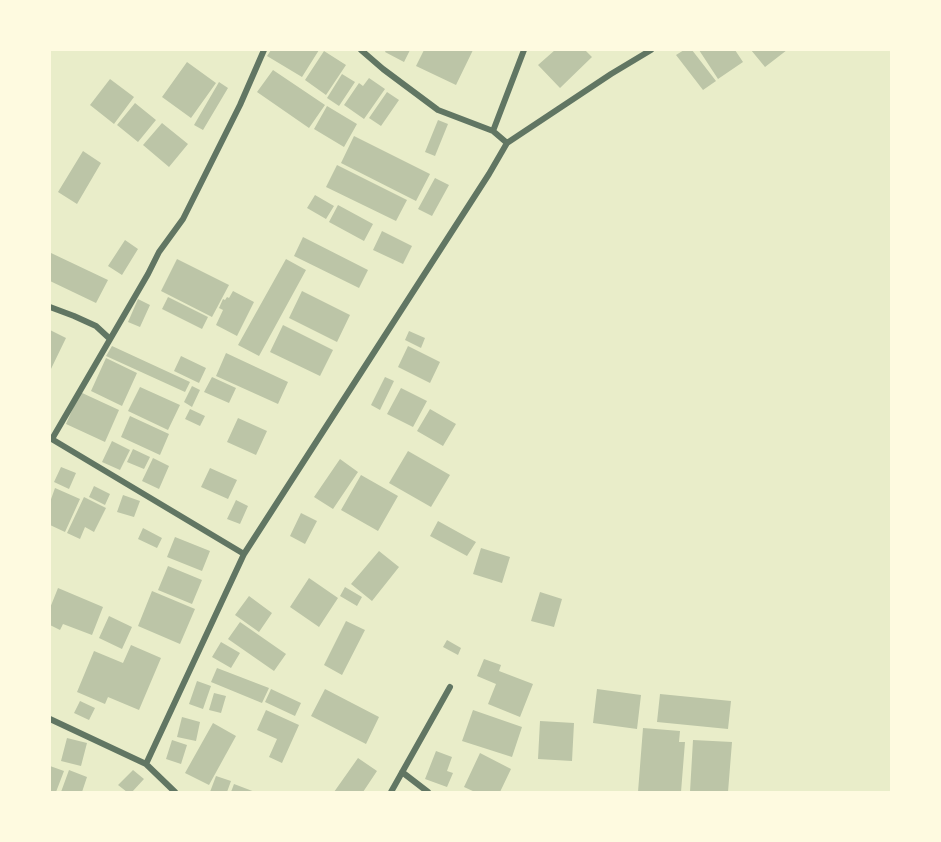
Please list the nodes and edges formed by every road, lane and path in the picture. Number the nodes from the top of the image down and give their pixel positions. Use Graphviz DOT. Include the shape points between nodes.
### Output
graph roads {
  1 [pos="264,50"];
  2 [pos="361,50"];
  3 [pos="524,50"];
  4 [pos="651,50"];
  5 [pos="493,130"];
  6 [pos="507,143"];
  7 [pos="50,307"];
  8 [pos="110,339"];
  9 [pos="51,438"];
  10 [pos="244,554"];
  11 [pos="450,687"];
  12 [pos="50,719"];
  13 [pos="146,764"];
  14 [pos="402,772"];
  15 [pos="175,792"];
  16 [pos="391,792"];
  17 [pos="428,792"];
  1 -- 8 [label="street" via="183,219 159,252"];
  2 -- 5 [label="street" via="438,110"];
  3 -- 5 [label="street"];
  4 -- 6 [label="street"];
  5 -- 6 [label="street"];
  6 -- 10 [label="street"];
  7 -- 8 [label="street" via="96,326"];
  8 -- 9 [label="street"];
  9 -- 10 [label="street"];
  10 -- 13 [label="street"];
  11 -- 14 [label="street"];
  12 -- 13 [label="street"];
  13 -- 15 [label="street"];
  14 -- 16 [label="street"];
  14 -- 17 [label="street"];
}
